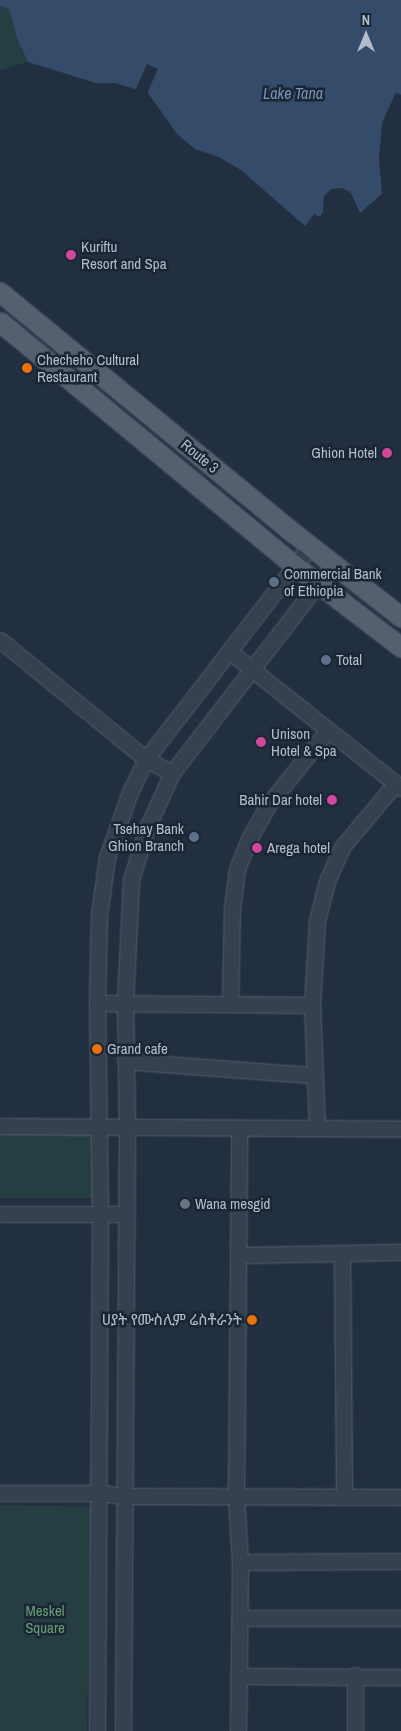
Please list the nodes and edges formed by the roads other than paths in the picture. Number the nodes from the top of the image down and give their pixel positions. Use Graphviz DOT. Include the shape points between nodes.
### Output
graph roads {
  1 [pos="0,292"];
  2 [pos="0,322"];
  3 [pos="42,325"];
  4 [pos="26,344"];
  5 [pos="310,546"];
  6 [pos="333,564"];
  7 [pos="294,565"];
  8 [pos="318,582"];
  9 [pos="401,617"];
  10 [pos="0,640"];
  11 [pos="401,647"];
  12 [pos="229,651"];
  13 [pos="252,670"];
  14 [pos="328,730"];
  15 [pos="146,759"];
  16 [pos="172,773"];
  17 [pos="398,786"];
  18 [pos="96,1003"];
  19 [pos="125,1003"];
  20 [pos="230,1004"];
  21 [pos="312,1005"];
  22 [pos="125,1061"];
  23 [pos="313,1075"];
  24 [pos="0,1126"];
  25 [pos="99,1126"];
  26 [pos="127,1127"];
  27 [pos="239,1128"];
  28 [pos="317,1128"];
  29 [pos="401,1129"];
  30 [pos="0,1214"];
  31 [pos="100,1214"];
  32 [pos="125,1214"];
  33 [pos="401,1252"];
  34 [pos="342,1253"];
  35 [pos="238,1255"];
  36 [pos="98,1301"];
  37 [pos="125,1301"];
  38 [pos="0,1493"];
  39 [pos="100,1493"];
  40 [pos="126,1496"];
  41 [pos="236,1496"];
  42 [pos="401,1496"];
  43 [pos="344,1497"];
  44 [pos="401,1561"];
  45 [pos="240,1562"];
  46 [pos="240,1618"];
  47 [pos="401,1618"];
  48 [pos="355,1675"];
  49 [pos="239,1676"];
  50 [pos="401,1677"];
  51 [pos="123,1698"];
  52 [pos="96,1699"];
  53 [pos="97,1731"];
  54 [pos="123,1731"];
  55 [pos="238,1731"];
  56 [pos="355,1731"];
  1 -- 3 [label="main road, Route 3"];
  2 -- 4 [label="main road"];
  3 -- 4 [label="main road"];
  3 -- 5 [label="main road, Route 3"];
  4 -- 7 [label="main road"];
  5 -- 6 [label="main road, Route 3"];
  5 -- 7 [label="street"];
  6 -- 8 [label="street"];
  6 -- 9 [label="main road, Route 3"];
  7 -- 8 [label="main road"];
  7 -- 12 [label="street"];
  8 -- 11 [label="main road"];
  8 -- 13 [label="street"];
  10 -- 15 [label="street"];
  12 -- 13 [label="street"];
  12 -- 15 [label="street"];
  13 -- 14 [label="street"];
  13 -- 16 [label="street"];
  14 -- 17 [label="street"];
  14 -- 20 [label="street" via="267,806 237,869 232,909"];
  15 -- 16 [label="street"];
  15 -- 18 [label="street" via="130,792 107,857 99,915"];
  16 -- 19 [label="street" via="146,828 131,880"];
  17 -- 21 [label="street" via="342,847 327,881 317,921"];
  18 -- 19 [label="street"];
  18 -- 25 [label="street"];
  19 -- 20 [label="street"];
  19 -- 22 [label="street"];
  20 -- 21 [label="street"];
  21 -- 23 [label="street"];
  22 -- 23 [label="street"];
  22 -- 26 [label="street"];
  23 -- 28 [label="street"];
  24 -- 25 [label="street"];
  25 -- 26 [label="street"];
  25 -- 31 [label="street"];
  26 -- 27 [label="street"];
  26 -- 32 [label="street"];
  27 -- 28 [label="street"];
  27 -- 35 [label="street"];
  28 -- 29 [label="street"];
  30 -- 31 [label="street"];
  31 -- 32 [label="street"];
  31 -- 36 [label="street"];
  32 -- 37 [label="street"];
  33 -- 34 [label="street"];
  34 -- 35 [label="street"];
  34 -- 43 [label="street"];
  35 -- 41 [label="street"];
  36 -- 37 [label="street"];
  36 -- 39 [label="street"];
  37 -- 40 [label="street"];
  38 -- 39 [label="street"];
  39 -- 40 [label="street"];
  39 -- 52 [label="street"];
  40 -- 41 [label="street"];
  40 -- 51 [label="street"];
  41 -- 43 [label="street"];
  41 -- 45 [label="street"];
  42 -- 43 [label="street"];
  44 -- 45 [label="street"];
  45 -- 46 [label="street"];
  46 -- 47 [label="street"];
  46 -- 49 [label="street"];
  48 -- 49 [label="street"];
  48 -- 50 [label="street"];
  48 -- 56 [label="street"];
  49 -- 55 [label="street"];
  51 -- 52 [label="street"];
  51 -- 54 [label="street"];
  52 -- 53 [label="street"];
}
